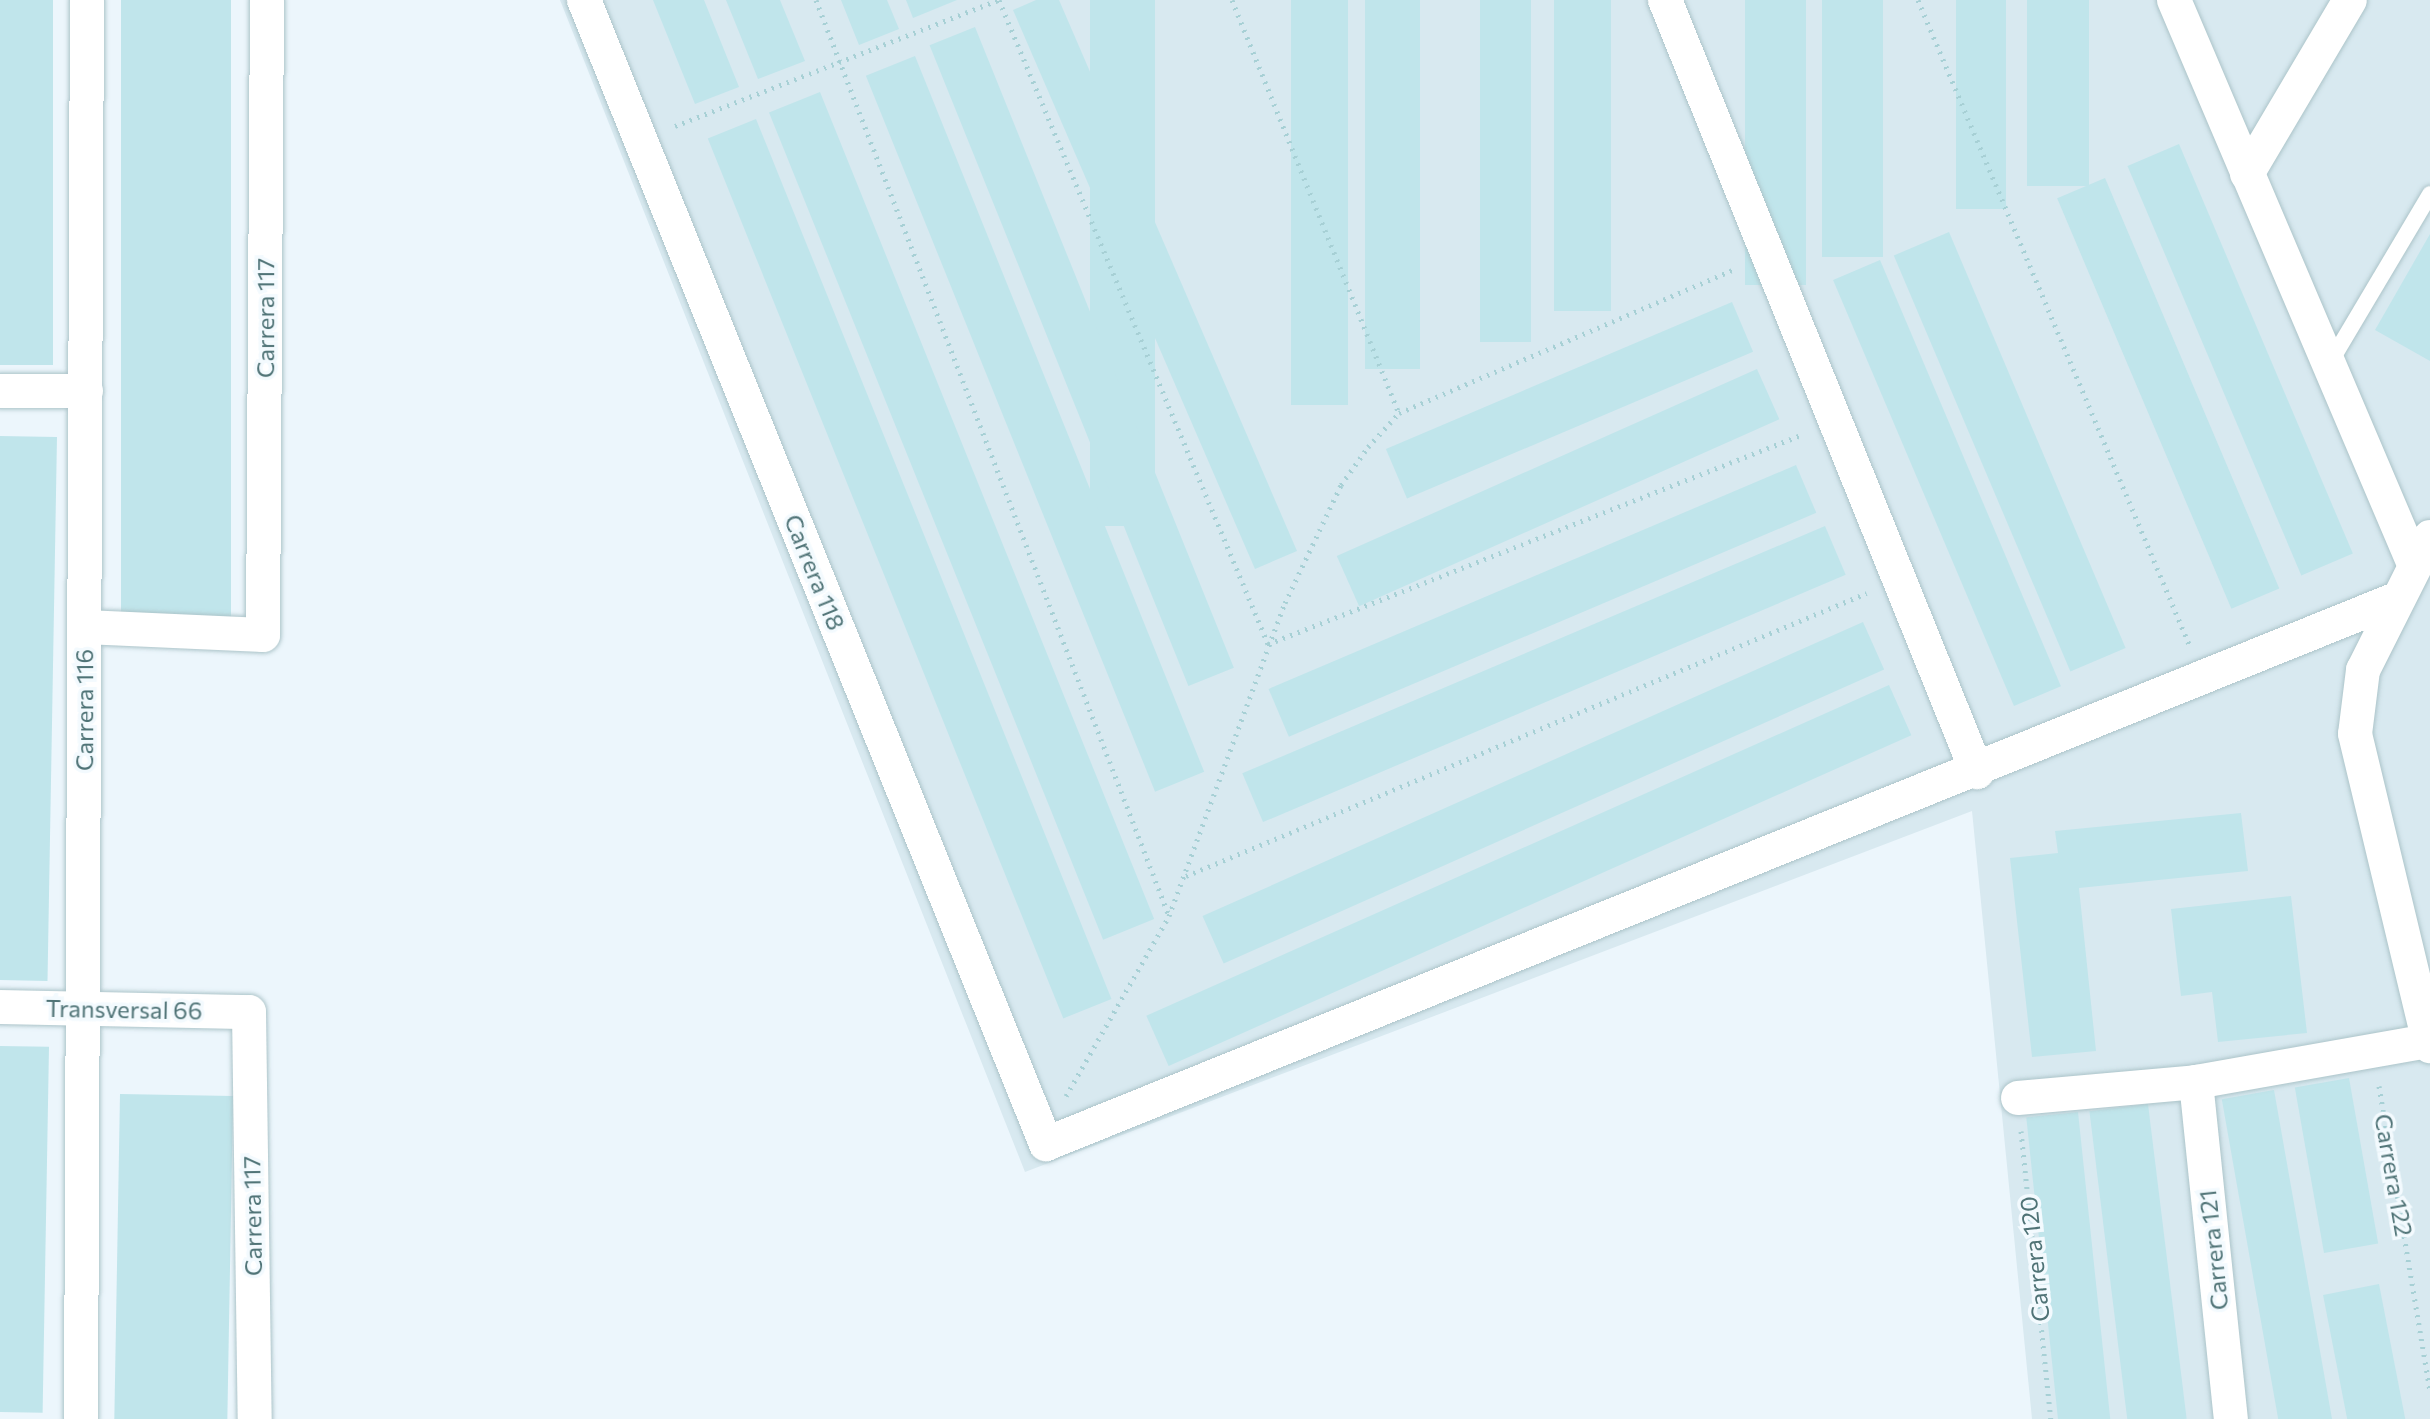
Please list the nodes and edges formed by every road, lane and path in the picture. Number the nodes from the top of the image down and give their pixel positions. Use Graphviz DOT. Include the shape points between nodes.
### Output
graph roads {
  1 [pos="87,0"];
  2 [pos="267,0"];
  3 [pos="584,0"];
  4 [pos="816,0"];
  5 [pos="999,0"];
  6 [pos="1232,0"];
  7 [pos="1665,0"];
  8 [pos="1918,0"];
  9 [pos="2174,0"];
  10 [pos="2350,0"];
  11 [pos="841,61"];
  12 [pos="640,139"];
  13 [pos="2247,174"];
  14 [pos="2430,194"];
  15 [pos="1769,255"];
  16 [pos="2331,361"];
  17 [pos="0,391"];
  18 [pos="86,391"];
  19 [pos="1399,413"];
  20 [pos="1836,421"];
  21 [pos="2422,551"];
  22 [pos="1900,579"];
  23 [pos="2396,599"];
  24 [pos="85,627"];
  25 [pos="1268,644"];
  26 [pos="2204,678"];
  27 [pos="1977,772"];
  28 [pos="1185,876"];
  29 [pos="1169,916"];
  30 [pos="83,1006"];
  31 [pos="0,1007"];
  32 [pos="249,1012"];
  33 [pos="2430,1044"];
  34 [pos="2373,1053"];
  35 [pos="2196,1082"];
  36 [pos="2018,1098"];
  37 [pos="1059,1139"];
  38 [pos="2430,1391"];
  39 [pos="81,1419"];
  40 [pos="255,1419"];
  41 [pos="2051,1419"];
  42 [pos="2231,1419"];
  1 -- 18 [label="street, Carrera 116"];
  2 -- 24 [label="street, Carrera 117" via="263,635"];
  3 -- 12 [label="street, Carrera 118"];
  4 -- 11 [label="path"];
  5 -- 11 [label="path"];
  5 -- 25 [label="path"];
  6 -- 19 [label="path"];
  7 -- 15 [label="street"];
  8 -- 26 [label="path"];
  9 -- 13 [label="street"];
  10 -- 13 [label="street"];
  11 -- 12 [label="path"];
  11 -- 29 [label="path"];
  12 -- 37 [label="street, Carrera 118"];
  13 -- 16 [label="street"];
  14 -- 16 [label="lane"];
  15 -- 19 [label="path"];
  15 -- 20 [label="street"];
  16 -- 21 [label="street"];
  17 -- 18 [label="street"];
  18 -- 24 [label="street, Carrera 116"];
  19 -- 25 [label="path" via="1341,485"];
  20 -- 22 [label="street"];
  20 -- 25 [label="path"];
  21 -- 23 [label="street"];
  22 -- 27 [label="street"];
  22 -- 28 [label="path"];
  23 -- 26 [label="street"];
  23 -- 33 [label="street" via="2363,670 2355,734"];
  24 -- 30 [label="street, Carrera 116"];
  25 -- 28 [label="path"];
  26 -- 27 [label="street"];
  27 -- 37 [label="street"];
  28 -- 29 [label="path"];
  29 -- 37 [label="path" via="1062,1103"];
  30 -- 31 [label="street, Transversal 66"];
  30 -- 32 [label="street, Transversal 66"];
  30 -- 39 [label="street, Carrera 116"];
  32 -- 40 [label="street, Carrera 117"];
  33 -- 34 [label="street"];
  34 -- 35 [label="street"];
  34 -- 38 [label="path, Carrera 122"];
  35 -- 36 [label="street"];
  35 -- 42 [label="street, Carrera 121"];
  36 -- 41 [label="path, Carrera 120"];
}
